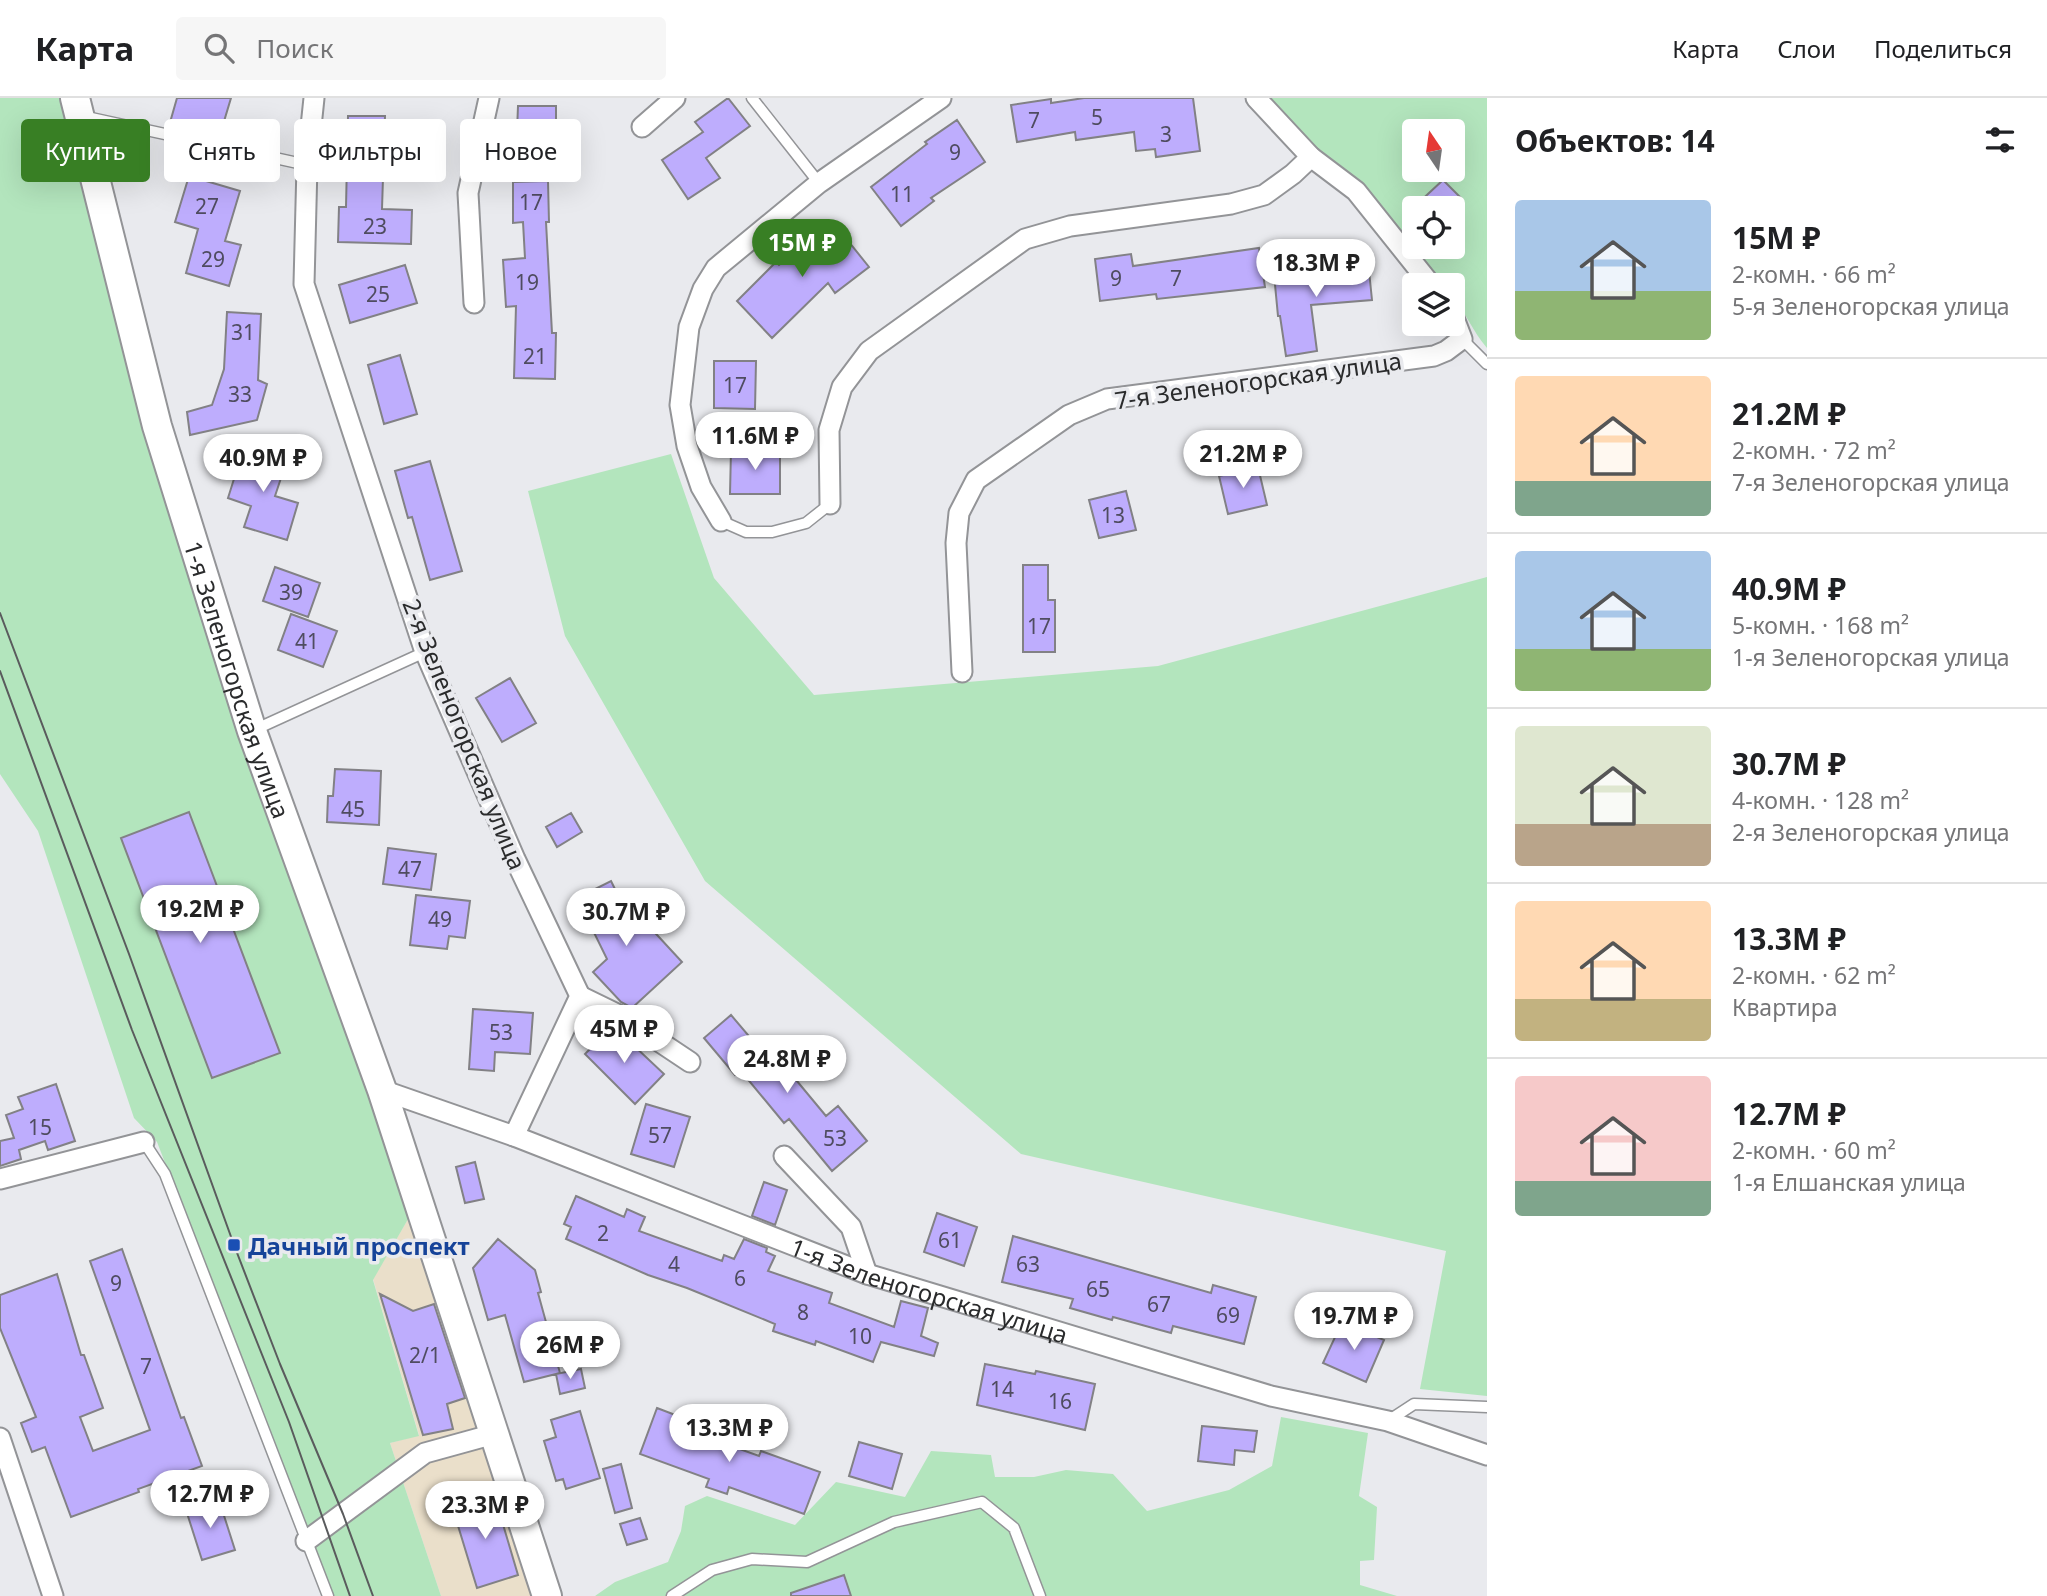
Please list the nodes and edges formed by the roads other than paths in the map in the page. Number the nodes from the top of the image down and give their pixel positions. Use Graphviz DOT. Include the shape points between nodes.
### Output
graph roads {
  1 [pos="314,98"];
  2 [pos="489,98"];
  3 [pos="675,98"];
  4 [pos="752,98"];
  5 [pos="941,98"];
  6 [pos="1256,98"];
  7 [pos="78,106"];
  8 [pos="312,119"];
  9 [pos="642,127"];
  10 [pos="1311,157"];
  11 [pos="294,162"];
  12 [pos="307,182"];
  13 [pos="819,183"];
  14 [pos="1421,273"];
  15 [pos="474,303"];
  16 [pos="1461,336"];
  17 [pos="1462,339"];
  18 [pos="1487,364"];
  19 [pos="830,504"];
  20 [pos="721,521"];
  21 [pos="425,652"];
  22 [pos="962,672"];
  23 [pos="252,731"];
  24 [pos="580,996"];
  25 [pos="690,1062"];
  26 [pos="382,1090"];
  27 [pos="514,1136"];
  28 [pos="144,1142"];
  29 [pos="784,1156"];
  30 [pos="0,1179"];
  31 [pos="867,1274"];
  32 [pos="1487,1407"];
  33 [pos="1388,1421"];
  34 [pos="494,1433"];
  35 [pos="0,1438"];
  36 [pos="1487,1455"];
  37 [pos="306,1541"];
  38 [pos="53,1596"];
  39 [pos="328,1596"];
  40 [pos="547,1596"];
  41 [pos="672,1596"];
  42 [pos="1040,1596"];
  1 -- 8 [label="street, 2-я Зеленогорская улица"];
  2 -- 15 [label="street" via="468,193"];
  3 -- 9 [label="street"];
  4 -- 13 [label="lane"];
  5 -- 13 [label="street"];
  6 -- 10 [label="street"];
  7 -- 11 [label="lane"];
  7 -- 23 [label="main road, 1-я Зеленогорская улица" via="157,426"];
  10 -- 14 [label="street" via="1356,191"];
  10 -- 19 [label="street" via="1264,195 1231,204 1070,226 1025,239 869,351 842,387 829,430"];
  12 -- 21 [label="street, 2-я Зеленогорская улица" via="304,285"];
  13 -- 20 [label="street" via="716,268 689,327 680,405 701,487"];
  16 -- 17 [label="street"];
  17 -- 18 [label="lane"];
  17 -- 22 [label="street, 7-я Зеленогорская улица" via="1434,356 1107,399 1069,415 976,480 959,513 956,543"];
  19 -- 20 [label="lane" via="806,523 772,532 746,532"];
  21 -- 23 [label="lane"];
  21 -- 24 [label="street, 2-я Зеленогорская улица"];
  23 -- 26 [label="main road, 1-я Зеленогорская улица"];
  24 -- 25 [label="street" via="621,1016"];
  24 -- 27 [label="street"];
  26 -- 27 [label="street, 1-я Зеленогорская улица"];
  26 -- 34 [label="main road, 1-я Зеленогорская улица"];
  27 -- 31 [label="street, 1-я Зеленогорская улица"];
  28 -- 30 [label="street"];
  28 -- 37 [label="lane" via="165,1174"];
  29 -- 31 [label="street" via="851,1227"];
  31 -- 33 [label="street, 1-я Зеленогорская улица" via="1271,1396"];
  32 -- 33 [label="lane" via="1414,1404"];
  33 -- 36 [label="street, 1-я Зеленогорская улица"];
  34 -- 37 [label="street" via="425,1453"];
  34 -- 40 [label="main road, 1-я Зеленогорская улица"];
  35 -- 38 [label="street"];
  37 -- 39 [label="lane"];
  41 -- 42 [label="lane" via="712,1570 752,1559 807,1562 894,1522 982,1502 1014,1528"];
}
